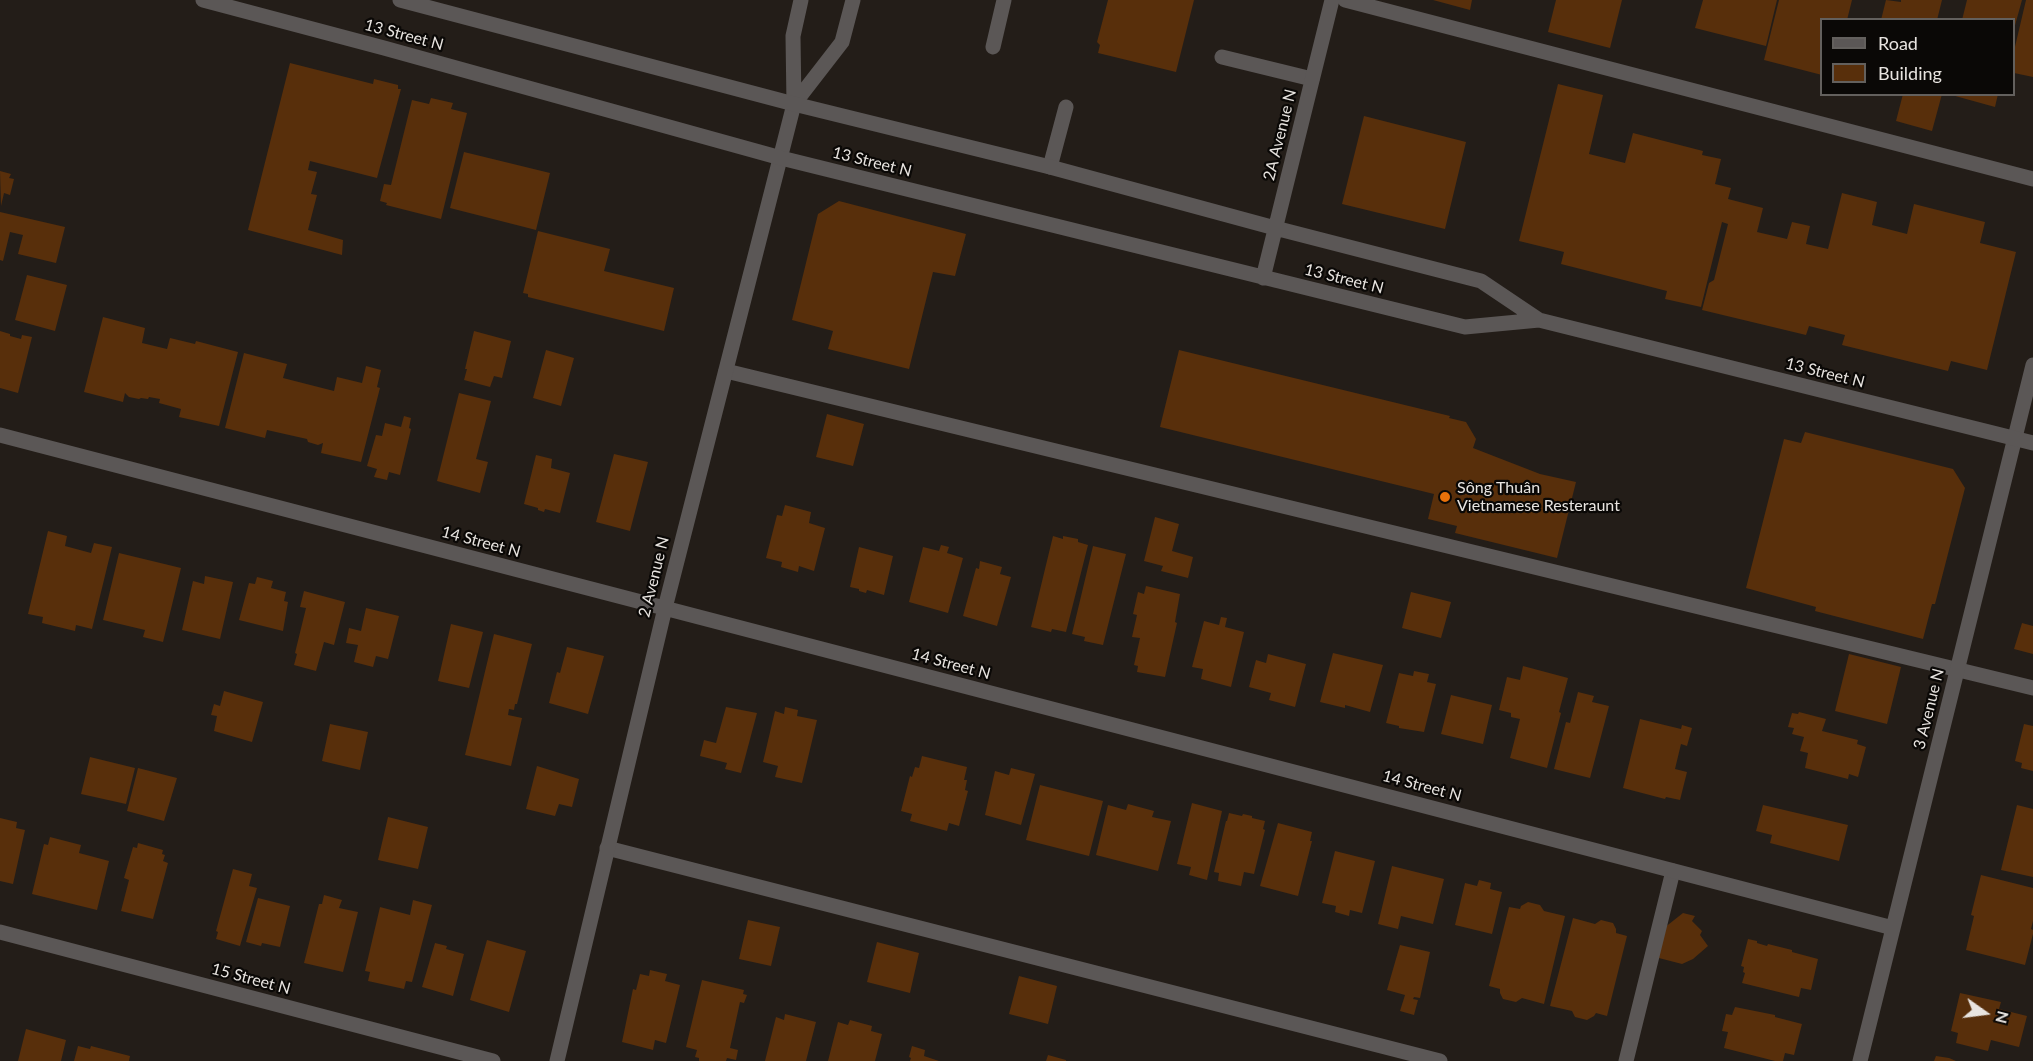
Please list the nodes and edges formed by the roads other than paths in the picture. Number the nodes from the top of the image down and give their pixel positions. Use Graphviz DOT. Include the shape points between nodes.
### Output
graph roads {
  1 [pos="203,0"];
  2 [pos="400,0"];
  3 [pos="801,0"];
  4 [pos="852,0"];
  5 [pos="1004,0"];
  6 [pos="1332,0"];
  7 [pos="1345,0"];
  8 [pos="993,47"];
  9 [pos="1222,57"];
  10 [pos="1312,79"];
  11 [pos="794,104"];
  12 [pos="1066,107"];
  13 [pos="781,158"];
  14 [pos="1050,167"];
  15 [pos="2033,179"];
  16 [pos="1275,228"];
  17 [pos="1263,278"];
  18 [pos="1539,320"];
  19 [pos="2033,365"];
  20 [pos="726,371"];
  21 [pos="0,435"];
  22 [pos="2014,439"];
  23 [pos="2033,443"];
  24 [pos="665,608"];
  25 [pos="1957,669"];
  26 [pos="2033,688"];
  27 [pos="607,848"];
  28 [pos="1673,871"];
  29 [pos="1893,928"];
  30 [pos="0,932"];
  31 [pos="493,1061"];
  32 [pos="557,1061"];
  33 [pos="1440,1061"];
  34 [pos="1626,1061"];
  35 [pos="1860,1061"];
  1 -- 13 [label="street, 13 Street N"];
  2 -- 11 [label="street, 13 Street N"];
  3 -- 11 [label="street" via="793,36"];
  4 -- 11 [label="street" via="842,42"];
  5 -- 8 [label="street"];
  6 -- 10 [label="street, 2A Avenue N"];
  7 -- 15 [label="street"];
  9 -- 10 [label="street"];
  10 -- 16 [label="street, 2A Avenue N"];
  11 -- 13 [label="street, 2 Avenue N"];
  11 -- 14 [label="street, 13 Street N"];
  12 -- 14 [label="street"];
  13 -- 17 [label="street, 13 Street N"];
  13 -- 20 [label="street, 2 Avenue N"];
  14 -- 16 [label="street, 13 Street N"];
  16 -- 17 [label="street, 2A Avenue N"];
  16 -- 18 [label="street, 13 Street N" via="1481,281"];
  17 -- 18 [label="street, 13 Street N" via="1465,327"];
  18 -- 22 [label="street, 13 Street N"];
  19 -- 22 [label="street, 3 Avenue N"];
  20 -- 24 [label="street, 2 Avenue N"];
  20 -- 25 [label="street"];
  21 -- 24 [label="street, 14 Street N"];
  22 -- 23 [label="street, 13 Street N"];
  22 -- 25 [label="street, 3 Avenue N"];
  24 -- 27 [label="street, 2 Avenue N"];
  24 -- 28 [label="street, 14 Street N"];
  25 -- 26 [label="street"];
  25 -- 29 [label="street, 3 Avenue N"];
  27 -- 32 [label="street, 2 Avenue N"];
  27 -- 33 [label="street"];
  28 -- 29 [label="street, 14 Street N"];
  28 -- 34 [label="street"];
  29 -- 35 [label="street, 3 Avenue N"];
  30 -- 31 [label="street, 15 Street N"];
}
